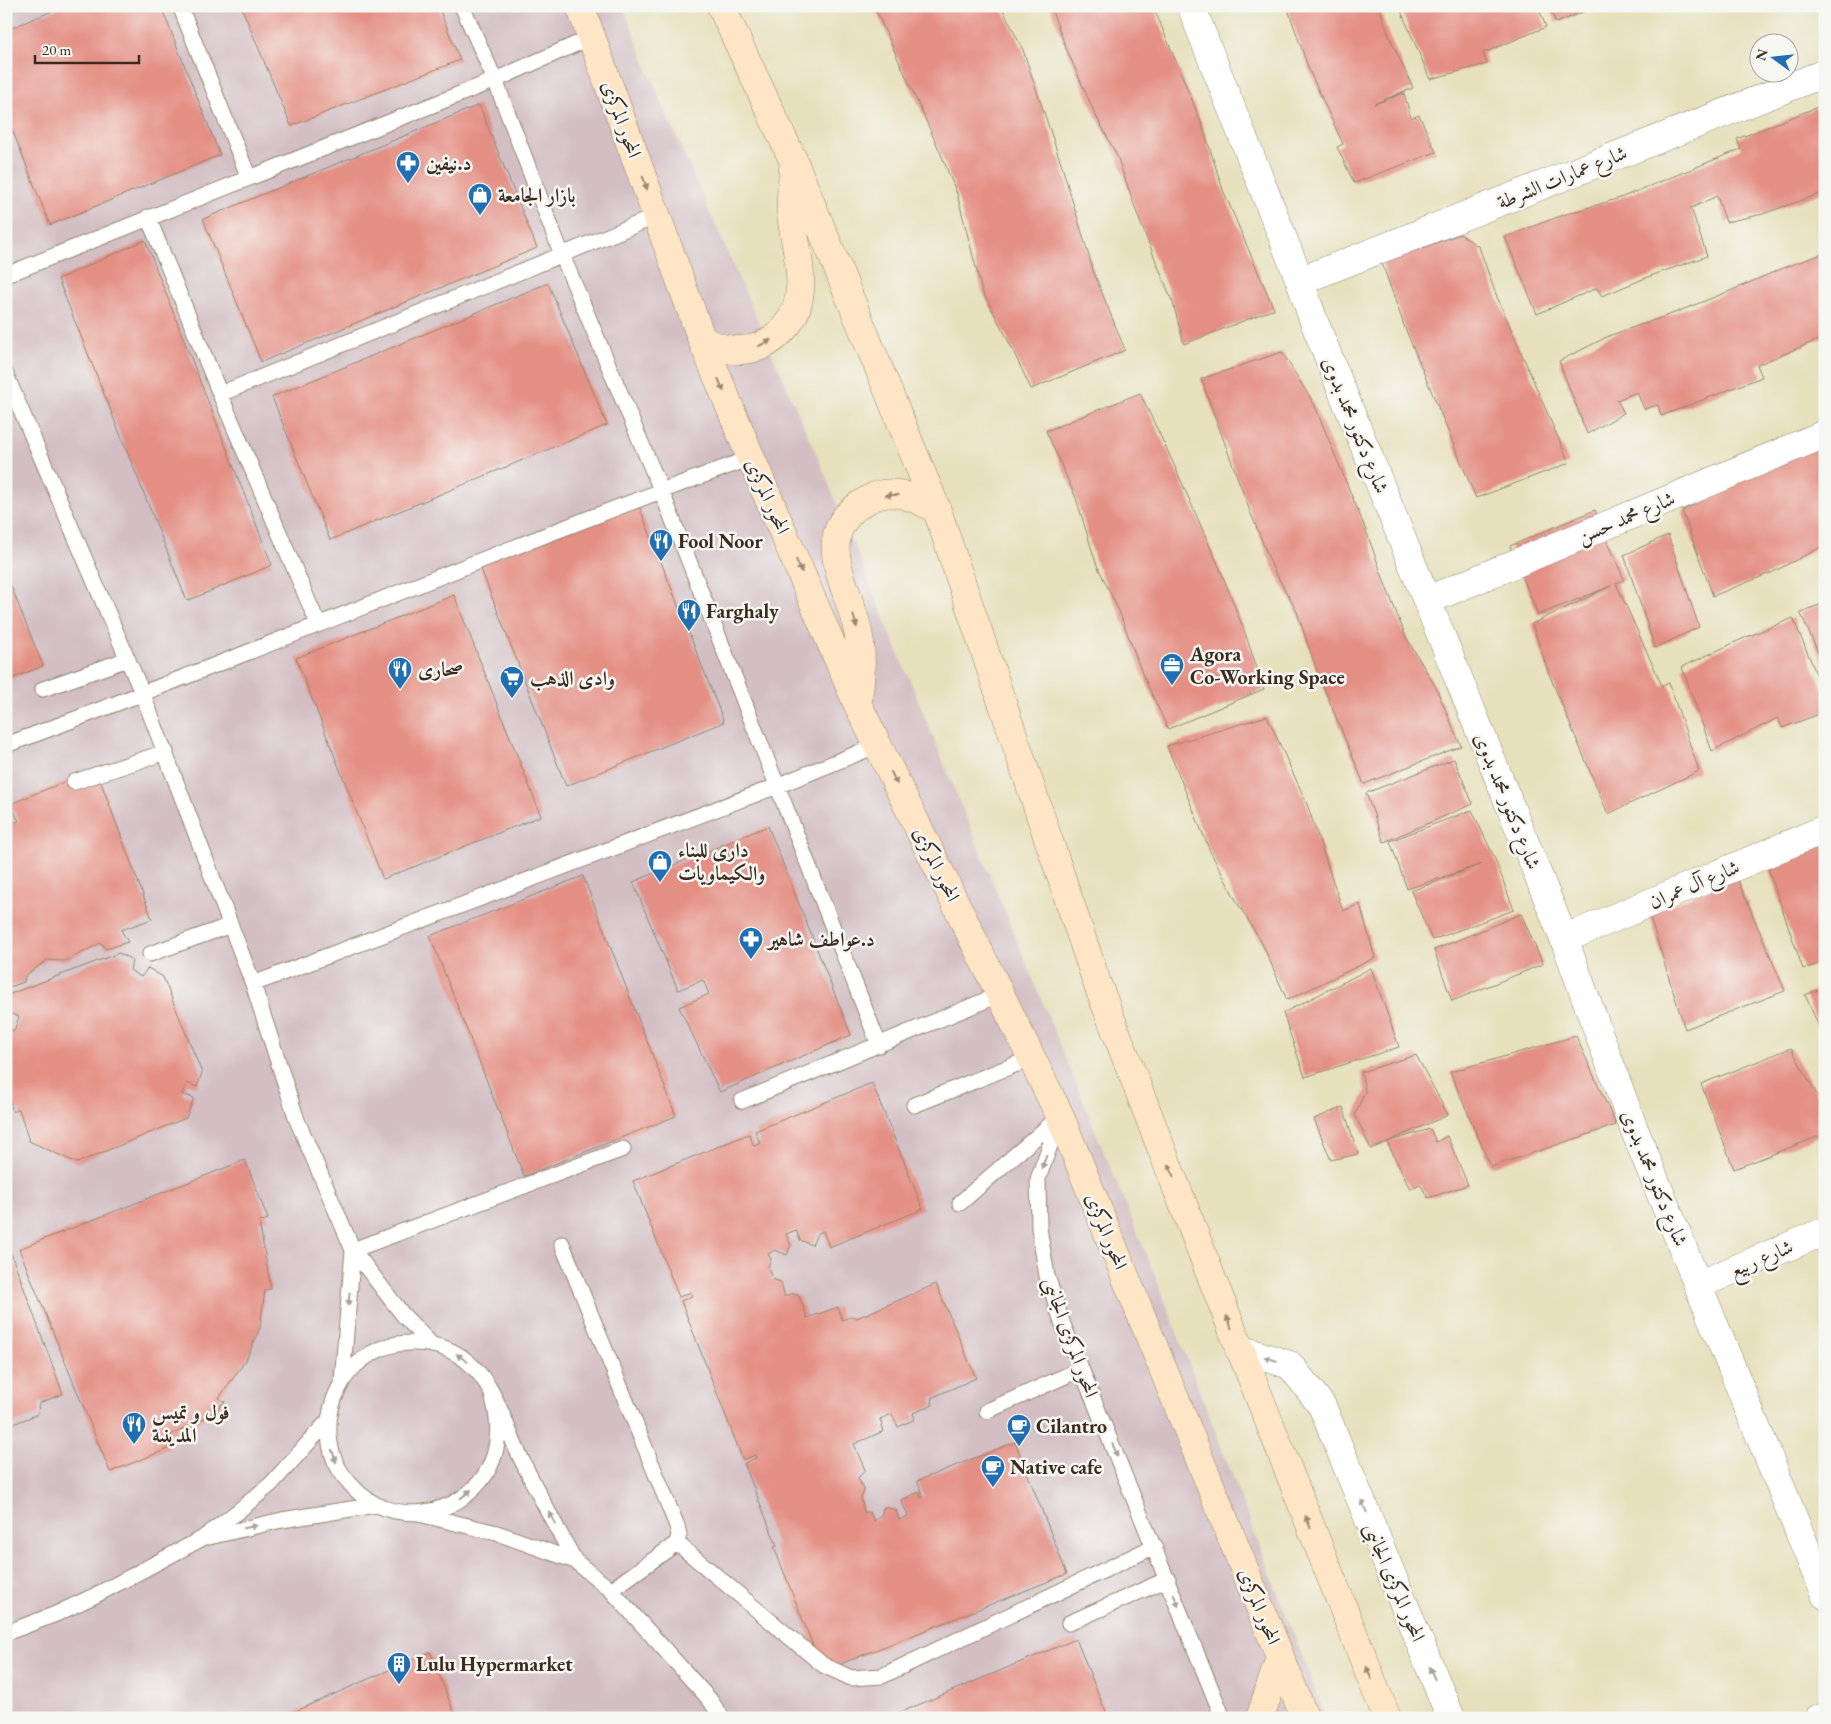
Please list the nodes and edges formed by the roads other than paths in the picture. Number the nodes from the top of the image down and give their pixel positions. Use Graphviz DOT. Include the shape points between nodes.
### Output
graph roads {
  1 [pos="180,6"];
  2 [pos="462,6"];
  3 [pos="580,6"];
  4 [pos="721,6"];
  5 [pos="1191,6"];
  6 [pos="592,37"];
  7 [pos="1825,73"];
  8 [pos="495,80"];
  9 [pos="794,162"];
  10 [pos="249,178"];
  11 [pos="657,216"];
  12 [pos="148,217"];
  13 [pos="562,255"];
  14 [pos="6,275"];
  15 [pos="1300,280"];
  16 [pos="702,340"];
  17 [pos="6,375"];
  18 [pos="220,394"];
  19 [pos="1825,434"];
  20 [pos="751,458"];
  21 [pos="661,490"];
  22 [pos="937,510"];
  23 [pos="1428,600"];
  24 [pos="318,624"];
  25 [pos="128,659"];
  26 [pos="43,689"];
  27 [pos="143,695"];
  28 [pos="857,703"];
  29 [pos="6,745"];
  30 [pos="878,745"];
  31 [pos="166,752"];
  32 [pos="74,782"];
  33 [pos="777,786"];
  34 [pos="1825,829"];
  35 [pos="231,925"];
  36 [pos="1564,939"];
  37 [pos="150,954"];
  38 [pos="253,984"];
  39 [pos="1001,994"];
  40 [pos="879,1045"];
  41 [pos="1032,1058"];
  42 [pos="742,1101"];
  43 [pos="914,1105"];
  44 [pos="1060,1116"];
  45 [pos="623,1149"];
  46 [pos="960,1203"];
  47 [pos="1825,1231"];
  48 [pos="562,1244"];
  49 [pos="353,1250"];
  50 [pos="1698,1285"];
  51 [pos="432,1344"];
  52 [pos="1239,1349"];
  53 [pos="1081,1369"];
  54 [pos="342,1381"];
  55 [pos="492,1395"];
  56 [pos="987,1411"];
  57 [pos="329,1420"];
  58 [pos="376,1505"];
  59 [pos="416,1514"];
  60 [pos="203,1538"];
  61 [pos="677,1543"];
  62 [pos="1154,1546"];
  63 [pos="575,1561"];
  64 [pos="1168,1579"];
  65 [pos="611,1590"];
  66 [pos="1825,1596"];
  67 [pos="1069,1623"];
  68 [pos="6,1632"];
  69 [pos="1280,1657"];
  70 [pos="1825,1716"];
  71 [pos="722,1718"];
  72 [pos="1223,1718"];
  73 [pos="1260,1718"];
  74 [pos="1304,1718"];
  75 [pos="1387,1718"];
  76 [pos="1451,1718"];
  77 [pos="1819,1718"];
  1 -- 10 [label="lane"];
  2 -- 8 [label="lane"];
  3 -- 6 [label="main road, المحور المركزى"];
  4 -- 9 [label="main road"];
  5 -- 15 [label="street, شارع دكتور محمد بدوى"];
  6 -- 8 [label="lane"];
  6 -- 11 [label="main road, المحور المركزى, one-way"];
  7 -- 15 [label="street, شارع عمارات الشرطة"];
  8 -- 10 [label="lane"];
  8 -- 13 [label="lane"];
  16 -- 9 [label="main road, one-way" via="718,348 752,349 768,343 793,318 800,302 801,285 791,204"];
  9 -- 22 [label="main road"];
  10 -- 12 [label="lane"];
  11 -- 13 [label="lane"];
  11 -- 16 [label="main road, المحور المركزى"];
  12 -- 14 [label="lane"];
  12 -- 18 [label="lane"];
  13 -- 18 [label="lane"];
  13 -- 21 [label="lane"];
  15 -- 23 [label="street, شارع دكتور محمد بدوى" via="1316,328"];
  16 -- 20 [label="main road, المحور المركزى, one-way"];
  17 -- 25 [label="lane"];
  18 -- 24 [label="lane"];
  19 -- 23 [label="street, شارع محمد حسن"];
  20 -- 21 [label="lane"];
  20 -- 28 [label="main road, المحور المركزى, one-way"];
  21 -- 24 [label="lane"];
  21 -- 33 [label="lane"];
  22 -- 28 [label="main road, one-way" via="909,496 890,493 872,497 856,506 840,529 835,556 857,628 861,653"];
  52 -- 22 [label="main road, one-way" via="1097,983"];
  23 -- 36 [label="street, شارع دكتور محمد بدوى"];
  24 -- 27 [label="lane"];
  25 -- 26 [label="lane"];
  25 -- 27 [label="lane"];
  27 -- 29 [label="lane"];
  27 -- 31 [label="lane"];
  28 -- 30 [label="main road, المحور المركزى"];
  30 -- 33 [label="lane"];
  30 -- 39 [label="main road, المحور المركزى, one-way"];
  31 -- 32 [label="lane"];
  31 -- 35 [label="lane"];
  33 -- 38 [label="lane"];
  33 -- 40 [label="lane"];
  34 -- 36 [label="street, شارع آل عمران"];
  35 -- 37 [label="lane"];
  35 -- 38 [label="lane"];
  36 -- 50 [label="street, شارع دكتور محمد بدوى" via="1634,1129"];
  38 -- 49 [label="lane" via="297,1120"];
  39 -- 40 [label="lane"];
  39 -- 41 [label="main road, المحور المركزى"];
  40 -- 42 [label="lane"];
  41 -- 43 [label="lane"];
  41 -- 44 [label="main road, المحور المركزى"];
  44 -- 46 [label="lane"];
  44 -- 53 [label="lane, المحور المركزى الجانبى, one-way" via="1038,1179 1039,1228 1047,1276"];
  44 -- 69 [label="main road, المحور المركزى"];
  45 -- 49 [label="lane"];
  47 -- 50 [label="street, شارع ربيع"];
  48 -- 61 [label="lane" via="678,1526"];
  49 -- 51 [label="lane" via="403,1315"];
  49 -- 54 [label="lane, one-way"];
  50 -- 66 [label="street, شارع دكتور محمد بدوى"];
  51 -- 54 [label="lane" via="411,1342 371,1353"];
  55 -- 51 [label="lane, one-way" via="468,1362 451,1350"];
  75 -- 52 [label="main road, one-way"];
  76 -- 52 [label="street, المحور المركزى الجانبى, one-way" via="1322,1406 1290,1365"];
  53 -- 56 [label="lane"];
  53 -- 62 [label="lane, المحور المركزى الجانبى, one-way"];
  54 -- 57 [label="lane"];
  59 -- 55 [label="lane, one-way" via="436,1511 456,1502 486,1474 498,1435 498,1414"];
  63 -- 55 [label="lane, one-way"];
  57 -- 58 [label="lane, one-way" via="329,1441 334,1461 359,1494"];
  57 -- 60 [label="lane" via="271,1484"];
  58 -- 59 [label="lane"];
  60 -- 58 [label="lane, one-way" via="282,1520"];
  59 -- 63 [label="lane" via="497,1533"];
  60 -- 68 [label="lane" via="105,1591 56,1614"];
  61 -- 62 [label="lane" via="823,1665 851,1678 882,1676"];
  61 -- 65 [label="lane"];
  62 -- 64 [label="lane, المحور المركزى الجانبى"];
  63 -- 65 [label="lane"];
  64 -- 67 [label="lane"];
  64 -- 72 [label="lane, المحور المركزى الجانبى, one-way"];
  65 -- 71 [label="lane" via="710,1700"];
  69 -- 73 [label="main road"];
  69 -- 74 [label="main road, المحور المركزى"];
  70 -- 77 [label="street"];
}
